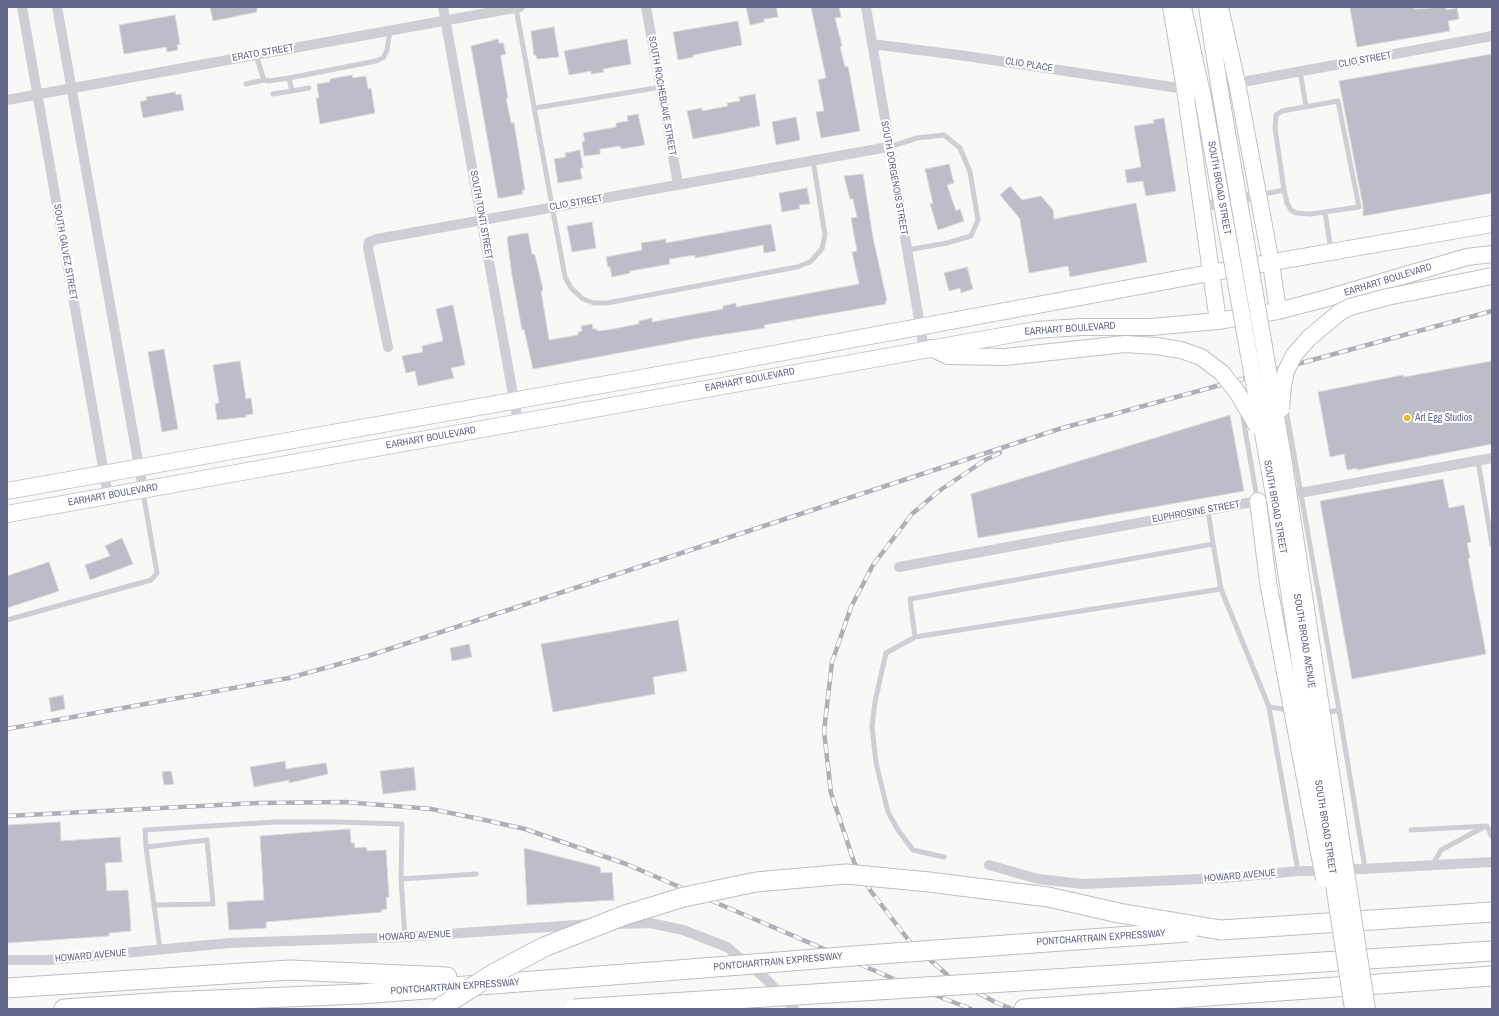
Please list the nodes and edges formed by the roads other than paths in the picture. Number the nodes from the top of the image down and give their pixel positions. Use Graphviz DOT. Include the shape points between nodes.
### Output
graph roads {
  1 [pos="22,7"];
  2 [pos="57,7"];
  3 [pos="443,7"];
  4 [pos="518,7"];
  5 [pos="646,7"];
  6 [pos="866,7"];
  7 [pos="1171,7"];
  8 [pos="1183,7"];
  9 [pos="1207,7"];
  10 [pos="1220,7"];
  11 [pos="446,20"];
  12 [pos="390,30"];
  13 [pos="1492,36"];
  14 [pos="872,44"];
  15 [pos="256,55"];
  16 [pos="1300,71"];
  17 [pos="289,78"];
  18 [pos="264,80"];
  19 [pos="1237,83"];
  20 [pos="246,84"];
  21 [pos="661,87"];
  22 [pos="71,88"];
  23 [pos="309,88"];
  24 [pos="1185,89"];
  25 [pos="292,91"];
  26 [pos="38,94"];
  27 [pos="273,94"];
  28 [pos="7,100"];
  29 [pos="1306,106"];
  30 [pos="534,108"];
  31 [pos="888,147"];
  32 [pos="813,160"];
  33 [pos="678,184"];
  34 [pos="1284,190"];
  35 [pos="1258,195"];
  36 [pos="552,207"];
  37 [pos="1201,207"];
  38 [pos="1325,212"];
  39 [pos="482,220"];
  40 [pos="1492,224"];
  41 [pos="907,250"];
  42 [pos="1331,252"];
  43 [pos="1492,254"];
  44 [pos="1271,263"];
  45 [pos="1210,273"];
  46 [pos="1492,276"];
  47 [pos="1278,311"];
  48 [pos="1218,321"];
  49 [pos="921,326"];
  50 [pos="388,347"];
  51 [pos="927,348"];
  52 [pos="714,365"];
  53 [pos="717,386"];
  54 [pos="514,401"];
  55 [pos="1267,411"];
  56 [pos="518,422"];
  57 [pos="320,436"];
  58 [pos="1263,438"];
  59 [pos="1282,451"];
  60 [pos="323,457"];
  61 [pos="1492,458"];
  62 [pos="1478,461"];
  63 [pos="139,467"];
  64 [pos="104,474"];
  65 [pos="142,489"];
  66 [pos="7,491"];
  67 [pos="1300,493"];
  68 [pos="108,496"];
  69 [pos="1283,496"];
  70 [pos="1258,501"];
  71 [pos="1208,510"];
  72 [pos="7,514"];
  73 [pos="1213,544"];
  74 [pos="1492,545"];
  75 [pos="900,567"];
  76 [pos="1221,589"];
  77 [pos="7,620"];
  78 [pos="915,637"];
  79 [pos="1269,707"];
  80 [pos="1338,710"];
  81 [pos="1315,714"];
  82 [pos="1487,826"];
  83 [pos="1411,830"];
  84 [pos="1492,837"];
  85 [pos="146,847"];
  86 [pos="944,857"];
  87 [pos="1492,862"];
  88 [pos="1433,864"];
  89 [pos="989,865"];
  90 [pos="1365,868"];
  91 [pos="1340,870"];
  92 [pos="1298,871"];
  93 [pos="476,874"];
  94 [pos="401,879"];
  95 [pos="154,905"];
  96 [pos="1492,912"];
  97 [pos="1221,930"];
  98 [pos="405,937"];
  99 [pos="160,950"];
  100 [pos="1344,950"];
  101 [pos="1492,951"];
  102 [pos="7,960"];
  103 [pos="1492,976"];
  104 [pos="529,981"];
  105 [pos="7,988"];
  106 [pos="64,1009"];
  107 [pos="438,1009"];
  108 [pos="574,1009"];
  109 [pos="794,1009"];
  110 [pos="1024,1009"];
  111 [pos="1353,1009"];
  112 [pos="1367,1009"];
  1 -- 26 [label="street, SOUTH GALVEZ STREET"];
  2 -- 22 [label="street"];
  3 -- 11 [label="street, SOUTH TONTI STREET"];
  4 -- 11 [label="street, ERATO STREET"];
  4 -- 30 [label="lane"];
  5 -- 21 [label="street, SOUTH ROCHEBLAVE STREET"];
  6 -- 14 [label="street, SOUTH DORGENOIS STREET"];
  7 -- 24 [label="main road"];
  8 -- 58 [label="main road, SOUTH BROAD STREET, bridge" via="1203,98"];
  9 -- 59 [label="main road, SOUTH BROAD STREET, bridge"];
  10 -- 19 [label="main road"];
  11 -- 12 [label="street, ERATO STREET"];
  11 -- 39 [label="street, SOUTH TONTI STREET"];
  12 -- 15 [label="street, ERATO STREET"];
  12 -- 17 [label="lane" via="388,50 383,58"];
  13 -- 16 [label="street, CLIO STREET"];
  14 -- 24 [label="street, CLIO PLACE"];
  14 -- 31 [label="street, SOUTH DORGENOIS STREET"];
  15 -- 18 [label="lane"];
  15 -- 22 [label="street, ERATO STREET"];
  16 -- 19 [label="street, CLIO STREET"];
  16 -- 29 [label="lane"];
  17 -- 18 [label="lane"];
  17 -- 25 [label="lane"];
  18 -- 20 [label="lane"];
  19 -- 35 [label="main road"];
  21 -- 30 [label="lane"];
  21 -- 33 [label="street, SOUTH ROCHEBLAVE STREET"];
  22 -- 26 [label="street, ERATO STREET"];
  22 -- 63 [label="street"];
  23 -- 25 [label="lane"];
  24 -- 37 [label="main road"];
  25 -- 27 [label="lane"];
  26 -- 28 [label="street, ERATO STREET"];
  26 -- 64 [label="street, SOUTH GALVEZ STREET"];
  29 -- 34 [label="lane" via="1278,113 1274,120"];
  29 -- 38 [label="lane" via="1341,101 1360,207"];
  30 -- 36 [label="lane"];
  31 -- 32 [label="street, CLIO STREET"];
  31 -- 41 [label="street, SOUTH DORGENOIS STREET"];
  31 -- 41 [label="lane" via="917,138 944,135 960,148 970,172 978,220 971,236"];
  32 -- 33 [label="street, CLIO STREET"];
  32 -- 36 [label="lane" via="825,235 822,249 810,262 797,267 607,303 594,303 583,299 568,283"];
  33 -- 36 [label="street, CLIO STREET"];
  34 -- 35 [label="lane"];
  34 -- 38 [label="lane" via="1287,203 1296,213 1302,215"];
  35 -- 37 [label="street"];
  35 -- 44 [label="main road"];
  36 -- 39 [label="street, CLIO STREET"];
  37 -- 45 [label="main road"];
  38 -- 42 [label="lane"];
  39 -- 50 [label="street, CLIO STREET" via="377,238 369,242 368,248"];
  39 -- 54 [label="street, SOUTH TONTI STREET"];
  40 -- 42 [label="main road, EARHART BOULEVARD"];
  41 -- 49 [label="street, SOUTH DORGENOIS STREET"];
  42 -- 44 [label="main road, EARHART BOULEVARD"];
  43 -- 47 [label="main road, EARHART BOULEVARD" via="1467,257 1324,300"];
  44 -- 45 [label="main road, EARHART BOULEVARD"];
  44 -- 47 [label="main road"];
  45 -- 48 [label="main road"];
  45 -- 49 [label="main road, EARHART BOULEVARD"];
  46 -- 59 [label="main road, bridge" via="1363,303 1350,307 1332,318 1294,355 1286,371 1281,404"];
  47 -- 48 [label="main road, EARHART BOULEVARD"];
  48 -- 51 [label="main road, EARHART BOULEVARD" via="1151,327 1036,330"];
  49 -- 51 [label="street, SOUTH DORGENOIS STREET"];
  49 -- 52 [label="main road, EARHART BOULEVARD"];
  51 -- 53 [label="main road, EARHART BOULEVARD"];
  51 -- 58 [label="main road, bridge" via="948,356 1005,356 1125,344 1181,350 1201,358 1222,373 1237,392"];
  52 -- 53 [label="main road"];
  52 -- 54 [label="main road, EARHART BOULEVARD"];
  53 -- 56 [label="main road, EARHART BOULEVARD"];
  54 -- 56 [label="street, SOUTH TONTI STREET"];
  54 -- 57 [label="main road, EARHART BOULEVARD"];
  55 -- 67 [label="lane" via="1285,408"];
  55 -- 69 [label="street, SOUTH BROAD AVENUE"];
  55 -- 70 [label="lane" via="1243,418"];
  56 -- 60 [label="main road, EARHART BOULEVARD"];
  57 -- 60 [label="main road"];
  57 -- 63 [label="main road, EARHART BOULEVARD"];
  58 -- 100 [label="main road, SOUTH BROAD STREET, bridge" via="1276,506"];
  59 -- 112 [label="main road, SOUTH BROAD STREET, bridge"];
  60 -- 65 [label="main road, EARHART BOULEVARD"];
  61 -- 62 [label="street, EUPHROSINE STREET"];
  62 -- 67 [label="street, EUPHROSINE STREET"];
  62 -- 74 [label="lane"];
  63 -- 64 [label="main road, EARHART BOULEVARD"];
  63 -- 65 [label="street"];
  64 -- 66 [label="main road, EARHART BOULEVARD"];
  64 -- 68 [label="street, SOUTH GALVEZ STREET"];
  65 -- 68 [label="main road, EARHART BOULEVARD"];
  65 -- 77 [label="lane" via="157,574 151,580"];
  67 -- 69 [label="street, EUPHROSINE STREET"];
  67 -- 80 [label="lane"];
  68 -- 72 [label="main road, EARHART BOULEVARD"];
  69 -- 70 [label="street, EUPHROSINE STREET"];
  69 -- 81 [label="street, SOUTH BROAD AVENUE"];
  70 -- 71 [label="street, EUPHROSINE STREET"];
  70 -- 100 [label="main road, bridge" via="1268,582 1318,854 1331,911"];
  71 -- 73 [label="lane"];
  71 -- 75 [label="street, EUPHROSINE STREET"];
  73 -- 76 [label="lane"];
  73 -- 78 [label="lane" via="910,599"];
  76 -- 78 [label="lane"];
  76 -- 79 [label="lane"];
  78 -- 86 [label="lane" via="886,653 872,726 876,763 886,807 898,830 913,850"];
  79 -- 81 [label="lane"];
  79 -- 92 [label="lane"];
  80 -- 81 [label="lane"];
  80 -- 90 [label="lane"];
  81 -- 91 [label="street, SOUTH BROAD AVENUE"];
  82 -- 83 [label="lane"];
  82 -- 84 [label="lane"];
  82 -- 88 [label="lane" via="1441,850"];
  85 -- 94 [label="lane" via="145,830 275,822 402,824"];
  85 -- 95 [label="lane"];
  85 -- 95 [label="lane" via="207,840 213,904"];
  87 -- 88 [label="street, HOWARD AVENUE"];
  88 -- 90 [label="street, HOWARD AVENUE"];
  89 -- 92 [label="street, HOWARD AVENUE" via="1038,879 1082,884 1225,878"];
  90 -- 91 [label="street, HOWARD AVENUE"];
  91 -- 92 [label="street, HOWARD AVENUE"];
  93 -- 94 [label="lane"];
  94 -- 98 [label="lane"];
  95 -- 99 [label="lane"];
  96 -- 97 [label="highway, PONTCHARTRAIN EXPRESSWAY"];
  97 -- 104 [label="highway, PONTCHARTRAIN EXPRESSWAY, bridge" via="866,954"];
  97 -- 107 [label="highway, bridge" via="1048,898 929,882 846,874 756,882 684,897 624,915 544,947"];
  98 -- 99 [label="street, HOWARD AVENUE" via="230,944"];
  98 -- 109 [label="street, HOWARD AVENUE" via="571,924 650,923 683,930 727,947 767,980"];
  99 -- 102 [label="street, HOWARD AVENUE" via="48,960"];
  100 -- 111 [label="main road, SOUTH BROAD STREET, bridge"];
  101 -- 108 [label="highway, bridge"];
  103 -- 110 [label="highway"];
  104 -- 105 [label="highway" via="290,970"];
  104 -- 106 [label="highway, PONTCHARTRAIN EXPRESSWAY" via="360,994"];
}
